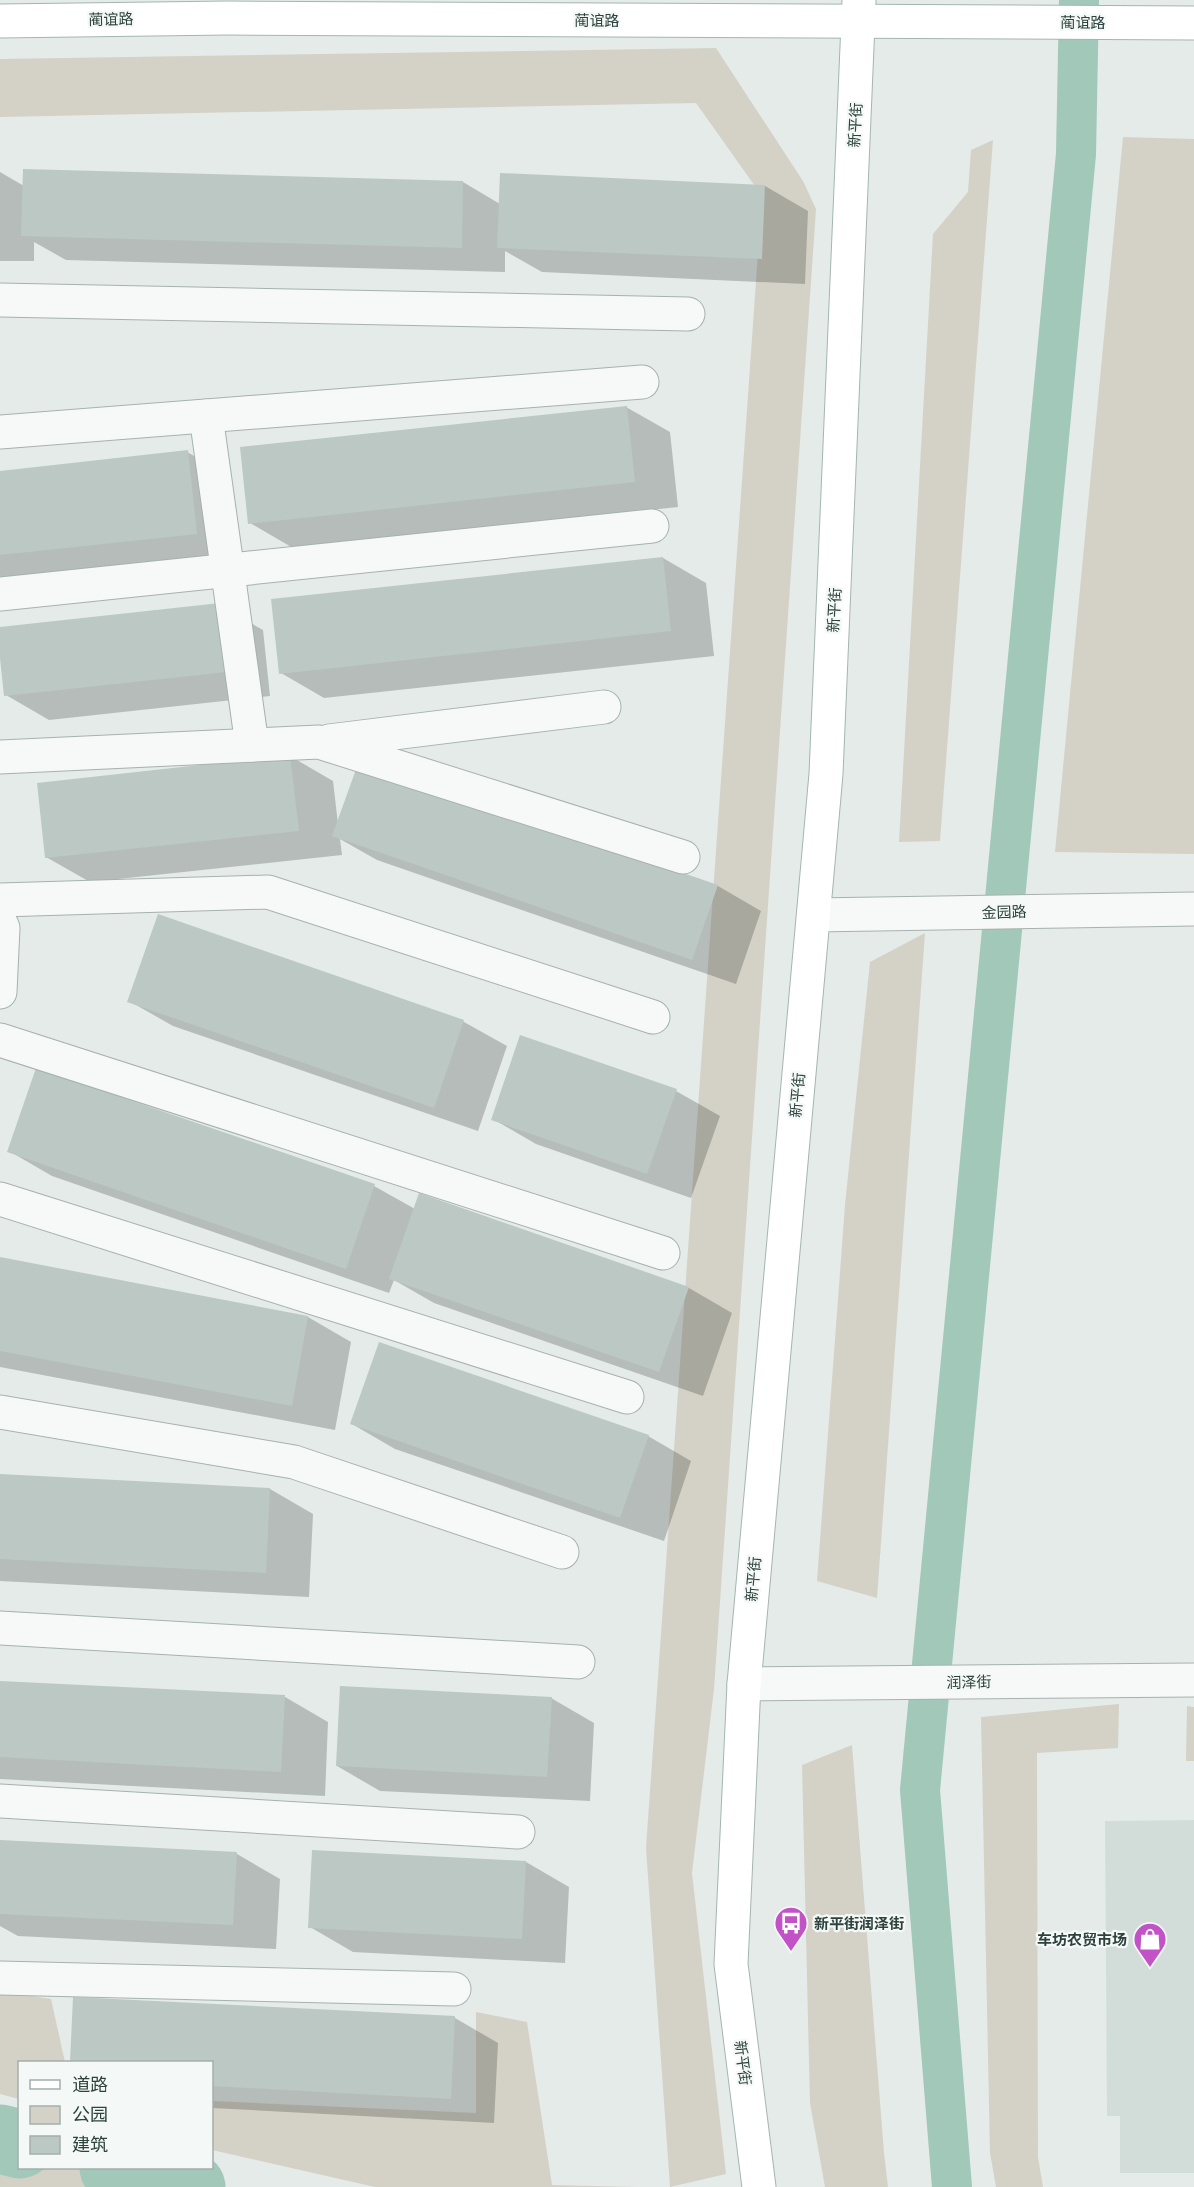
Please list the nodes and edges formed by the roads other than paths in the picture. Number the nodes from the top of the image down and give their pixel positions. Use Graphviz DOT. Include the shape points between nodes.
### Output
graph roads {
  1 [pos="859,11"];
  2 [pos="0,21"];
  3 [pos="1194,23"];
  4 [pos="0,300"];
  5 [pos="688,314"];
  6 [pos="642,382"];
  7 [pos="206,416"];
  8 [pos="0,432"];
  9 [pos="652,526"];
  10 [pos="227,570"];
  11 [pos="0,594"];
  12 [pos="604,707"];
  13 [pos="319,742"];
  14 [pos="252,744"];
  15 [pos="0,757"];
  16 [pos="682,857"];
  17 [pos="0,900"];
  18 [pos="1194,909"];
  19 [pos="814,915"];
  20 [pos="0,921"];
  21 [pos="0,992"];
  22 [pos="653,1017"];
  23 [pos="0,1040"];
  24 [pos="0,1199"];
  25 [pos="663,1253"];
  26 [pos="627,1397"];
  27 [pos="0,1412"];
  28 [pos="562,1552"];
  29 [pos="0,1628"];
  30 [pos="578,1662"];
  31 [pos="1194,1680"];
  32 [pos="744,1684"];
  33 [pos="0,1801"];
  34 [pos="518,1832"];
  35 [pos="0,1978"];
  36 [pos="454,1989"];
  37 [pos="759,2187"];
  1 -- 2 [label="main road, 蔺谊路"];
  1 -- 3 [label="main road, 蔺谊路" via="1010,22"];
  1 -- 19 [label="main road, 新平街" via="826,774"];
  4 -- 5 [label="street"];
  6 -- 7 [label="street"];
  7 -- 8 [label="street"];
  7 -- 10 [label="street"];
  9 -- 10 [label="street"];
  10 -- 11 [label="street"];
  10 -- 14 [label="street"];
  12 -- 13 [label="street"];
  13 -- 14 [label="street"];
  13 -- 16 [label="street"];
  14 -- 15 [label="street"];
  17 -- 22 [label="street" via="268,892"];
  18 -- 19 [label="street, 金园路"];
  19 -- 32 [label="main road, 新平街"];
  20 -- 21 [label="street"];
  23 -- 25 [label="street"];
  24 -- 26 [label="street"];
  27 -- 28 [label="street" via="294,1462"];
  29 -- 30 [label="street"];
  31 -- 32 [label="street, 润泽街"];
  32 -- 37 [label="main road, 新平街" via="731,1964"];
  33 -- 34 [label="street"];
  35 -- 36 [label="street"];
}
